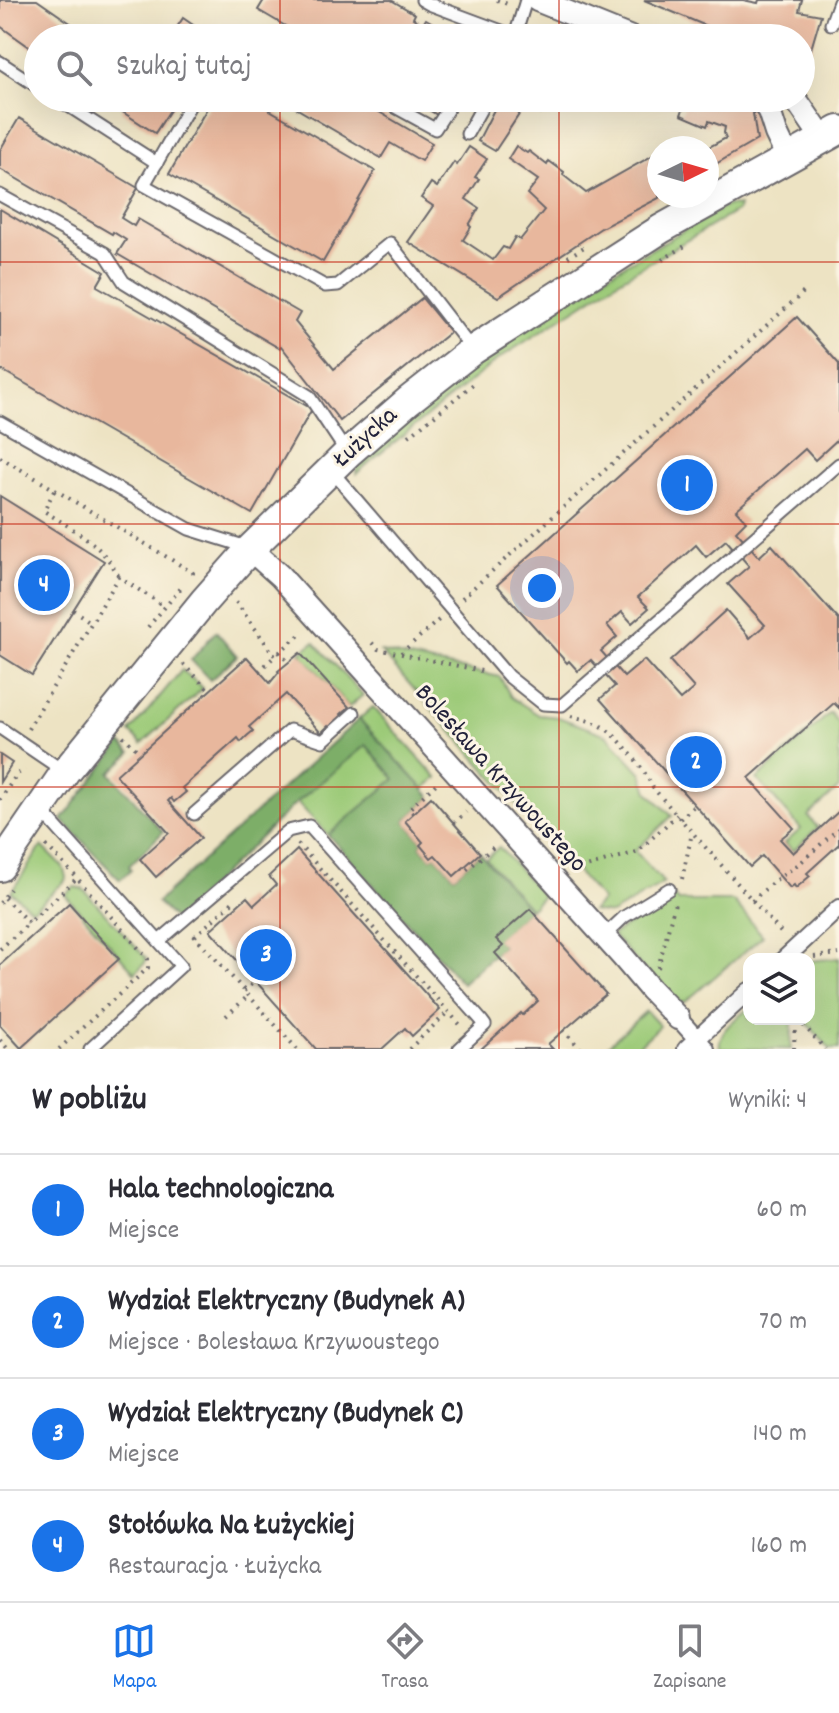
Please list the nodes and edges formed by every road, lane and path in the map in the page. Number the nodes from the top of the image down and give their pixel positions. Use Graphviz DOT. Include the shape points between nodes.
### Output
graph roads {
  1 [pos="422,0"];
  2 [pos="526,0"];
  3 [pos="537,0"];
  4 [pos="839,2"];
  5 [pos="482,24"];
  6 [pos="518,24"];
  7 [pos="596,24"];
  8 [pos="831,24"];
  9 [pos="0,62"];
  10 [pos="24,78"];
  11 [pos="78,112"];
  12 [pos="186,112"];
  13 [pos="404,112"];
  14 [pos="446,112"];
  15 [pos="479,112"];
  16 [pos="769,112"];
  17 [pos="808,112"];
  18 [pos="467,134"];
  19 [pos="831,134"];
  20 [pos="788,158"];
  21 [pos="157,163"];
  22 [pos="0,195"];
  23 [pos="696,240"];
  24 [pos="656,264"];
  25 [pos="805,291"];
  26 [pos="473,350"];
  27 [pos="476,381"];
  28 [pos="0,422"];
  29 [pos="405,439"];
  30 [pos="0,457"];
  31 [pos="339,461"];
  32 [pos="839,464"];
  33 [pos="55,490"];
  34 [pos="250,549"];
  35 [pos="119,577"];
  36 [pos="184,584"];
  37 [pos="234,600"];
  38 [pos="164,606"];
  39 [pos="451,609"];
  40 [pos="73,610"];
  41 [pos="92,623"];
  42 [pos="309,628"];
  43 [pos="368,639"];
  44 [pos="401,653"];
  45 [pos="277,654"];
  46 [pos="182,662"];
  47 [pos="288,662"];
  48 [pos="259,671"];
  49 [pos="488,672"];
  50 [pos="210,691"];
  51 [pos="354,713"];
  52 [pos="567,715"];
  53 [pos="29,726"];
  54 [pos="0,728"];
  55 [pos="122,734"];
  56 [pos="140,753"];
  57 [pos="25,770"];
  58 [pos="65,772"];
  59 [pos="443,777"];
  60 [pos="0,800"];
  61 [pos="695,805"];
  62 [pos="471,808"];
  63 [pos="40,809"];
  64 [pos="413,813"];
  65 [pos="194,814"];
  66 [pos="679,817"];
  67 [pos="454,823"];
  68 [pos="839,828"];
  69 [pos="692,833"];
  70 [pos="41,840"];
  71 [pos="501,841"];
  72 [pos="297,844"];
  73 [pos="0,867"];
  74 [pos="461,869"];
  75 [pos="77,878"];
  76 [pos="552,878"];
  77 [pos="675,891"];
  78 [pos="241,895"];
  79 [pos="4,898"];
  80 [pos="752,901"];
  81 [pos="839,908"];
  82 [pos="182,921"];
  83 [pos="29,923"];
  84 [pos="195,936"];
  85 [pos="604,936"];
  86 [pos="159,941"];
  87 [pos="0,949"];
  88 [pos="789,953"];
  89 [pos="791,953"];
  90 [pos="839,954"];
  91 [pos="815,957"];
  92 [pos="255,981"];
  93 [pos="650,989"];
  94 [pos="246,994"];
  95 [pos="743,997"];
  96 [pos="448,1012"];
  97 [pos="226,1016"];
  98 [pos="678,1018"];
  99 [pos="796,1025"];
  100 [pos="803,1025"];
  101 [pos="563,1030"];
  102 [pos="471,1038"];
  103 [pos="0,1040"];
  104 [pos="696,1046"];
  105 [pos="8,1049"];
  106 [pos="59,1049"];
  107 [pos="90,1049"];
  108 [pos="297,1049"];
  109 [pos="409,1049"];
  110 [pos="459,1049"];
  111 [pos="581,1049"];
  112 [pos="794,1049"];
  113 [pos="825,1049"];
  1 -- 5 [label="lane"];
  2 -- 6 [label="lane"];
  3 -- 7 [label="street"];
  4 -- 8 [label="lane"];
  9 -- 10 [label="lane"];
  11 -- 21 [label="lane"];
  12 -- 21 [label="lane"];
  13 -- 14 [label="lane" via="435,129"];
  15 -- 18 [label="lane"];
  16 -- 20 [label="street"];
  17 -- 19 [label="street"];
  19 -- 20 [label="street, Łużycka"];
  20 -- 26 [label="street, Łużycka" via="661,229"];
  21 -- 26 [label="lane" via="144,185 325,286 338,285 390,243"];
  22 -- 31 [label="lane" via="105,253 124,282 309,396"];
  23 -- 24 [label="path"];
  25 -- 39 [label="path"];
  26 -- 31 [label="street, Łużycka"];
  27 -- 29 [label="path"];
  28 -- 34 [label="lane" via="189,529"];
  30 -- 33 [label="path"];
  31 -- 34 [label="street, Łużycka"];
  31 -- 39 [label="lane"];
  32 -- 39 [label="lane" via="562,705 543,704 508,676"];
  33 -- 35 [label="path" via="44,511 95,544"];
  33 -- 36 [label="path" via="193,573"];
  34 -- 58 [label="street, Łużycka"];
  34 -- 76 [label="street, Bolesława Krzywoustego"];
  35 -- 38 [label="path"];
  35 -- 41 [label="path"];
  37 -- 45 [label="path"];
  39 -- 44 [label="path"];
  40 -- 41 [label="path"];
  41 -- 53 [label="path"];
  42 -- 45 [label="path"];
  43 -- 44 [label="path" via="378,649"];
  44 -- 49 [label="path"];
  45 -- 47 [label="path"];
  45 -- 48 [label="path"];
  46 -- 50 [label="path"];
  51 -- 65 [label="lane" via="323,741 290,730"];
  52 -- 66 [label="path" via="607,729"];
  54 -- 58 [label="lane"];
  55 -- 56 [label="path"];
  57 -- 60 [label="path"];
  58 -- 63 [label="street, Łużycka"];
  59 -- 64 [label="path" via="409,809"];
  61 -- 66 [label="path"];
  62 -- 67 [label="path"];
  63 -- 73 [label="street, Łużycka"];
  63 -- 86 [label="lane"];
  66 -- 69 [label="path"];
  66 -- 76 [label="path" via="637,852"];
  68 -- 80 [label="path"];
  69 -- 77 [label="path"];
  69 -- 80 [label="path"];
  70 -- 75 [label="path"];
  71 -- 74 [label="path" via="464,872"];
  72 -- 96 [label="path"];
  75 -- 83 [label="path"];
  75 -- 106 [label="path" via="148,959 148,968"];
  76 -- 85 [label="street, Bolesława Krzywoustego"];
  77 -- 85 [label="lane" via="624,917"];
  77 -- 93 [label="path"];
  78 -- 84 [label="path"];
  79 -- 83 [label="path"];
  80 -- 88 [label="path"];
  81 -- 89 [label="street"];
  82 -- 84 [label="path"];
  82 -- 86 [label="lane"];
  82 -- 102 [label="lane" via="288,831 309,826 482,1021 485,1025"];
  83 -- 87 [label="path"];
  84 -- 94 [label="path"];
  85 -- 93 [label="street, Bolesława Krzywoustego"];
  86 -- 107 [label="lane" via="181,966"];
  90 -- 91 [label="path"];
  92 -- 94 [label="path"];
  93 -- 98 [label="street, Bolesława Krzywoustego"];
  94 -- 97 [label="path"];
  94 -- 108 [label="path"];
  95 -- 104 [label="street"];
  96 -- 102 [label="path"];
  96 -- 109 [label="path"];
  98 -- 104 [label="street, Bolesława Krzywoustego"];
  99 -- 112 [label="path"];
  100 -- 113 [label="path"];
  101 -- 111 [label="path"];
  102 -- 110 [label="lane"];
  103 -- 105 [label="path"];
}
